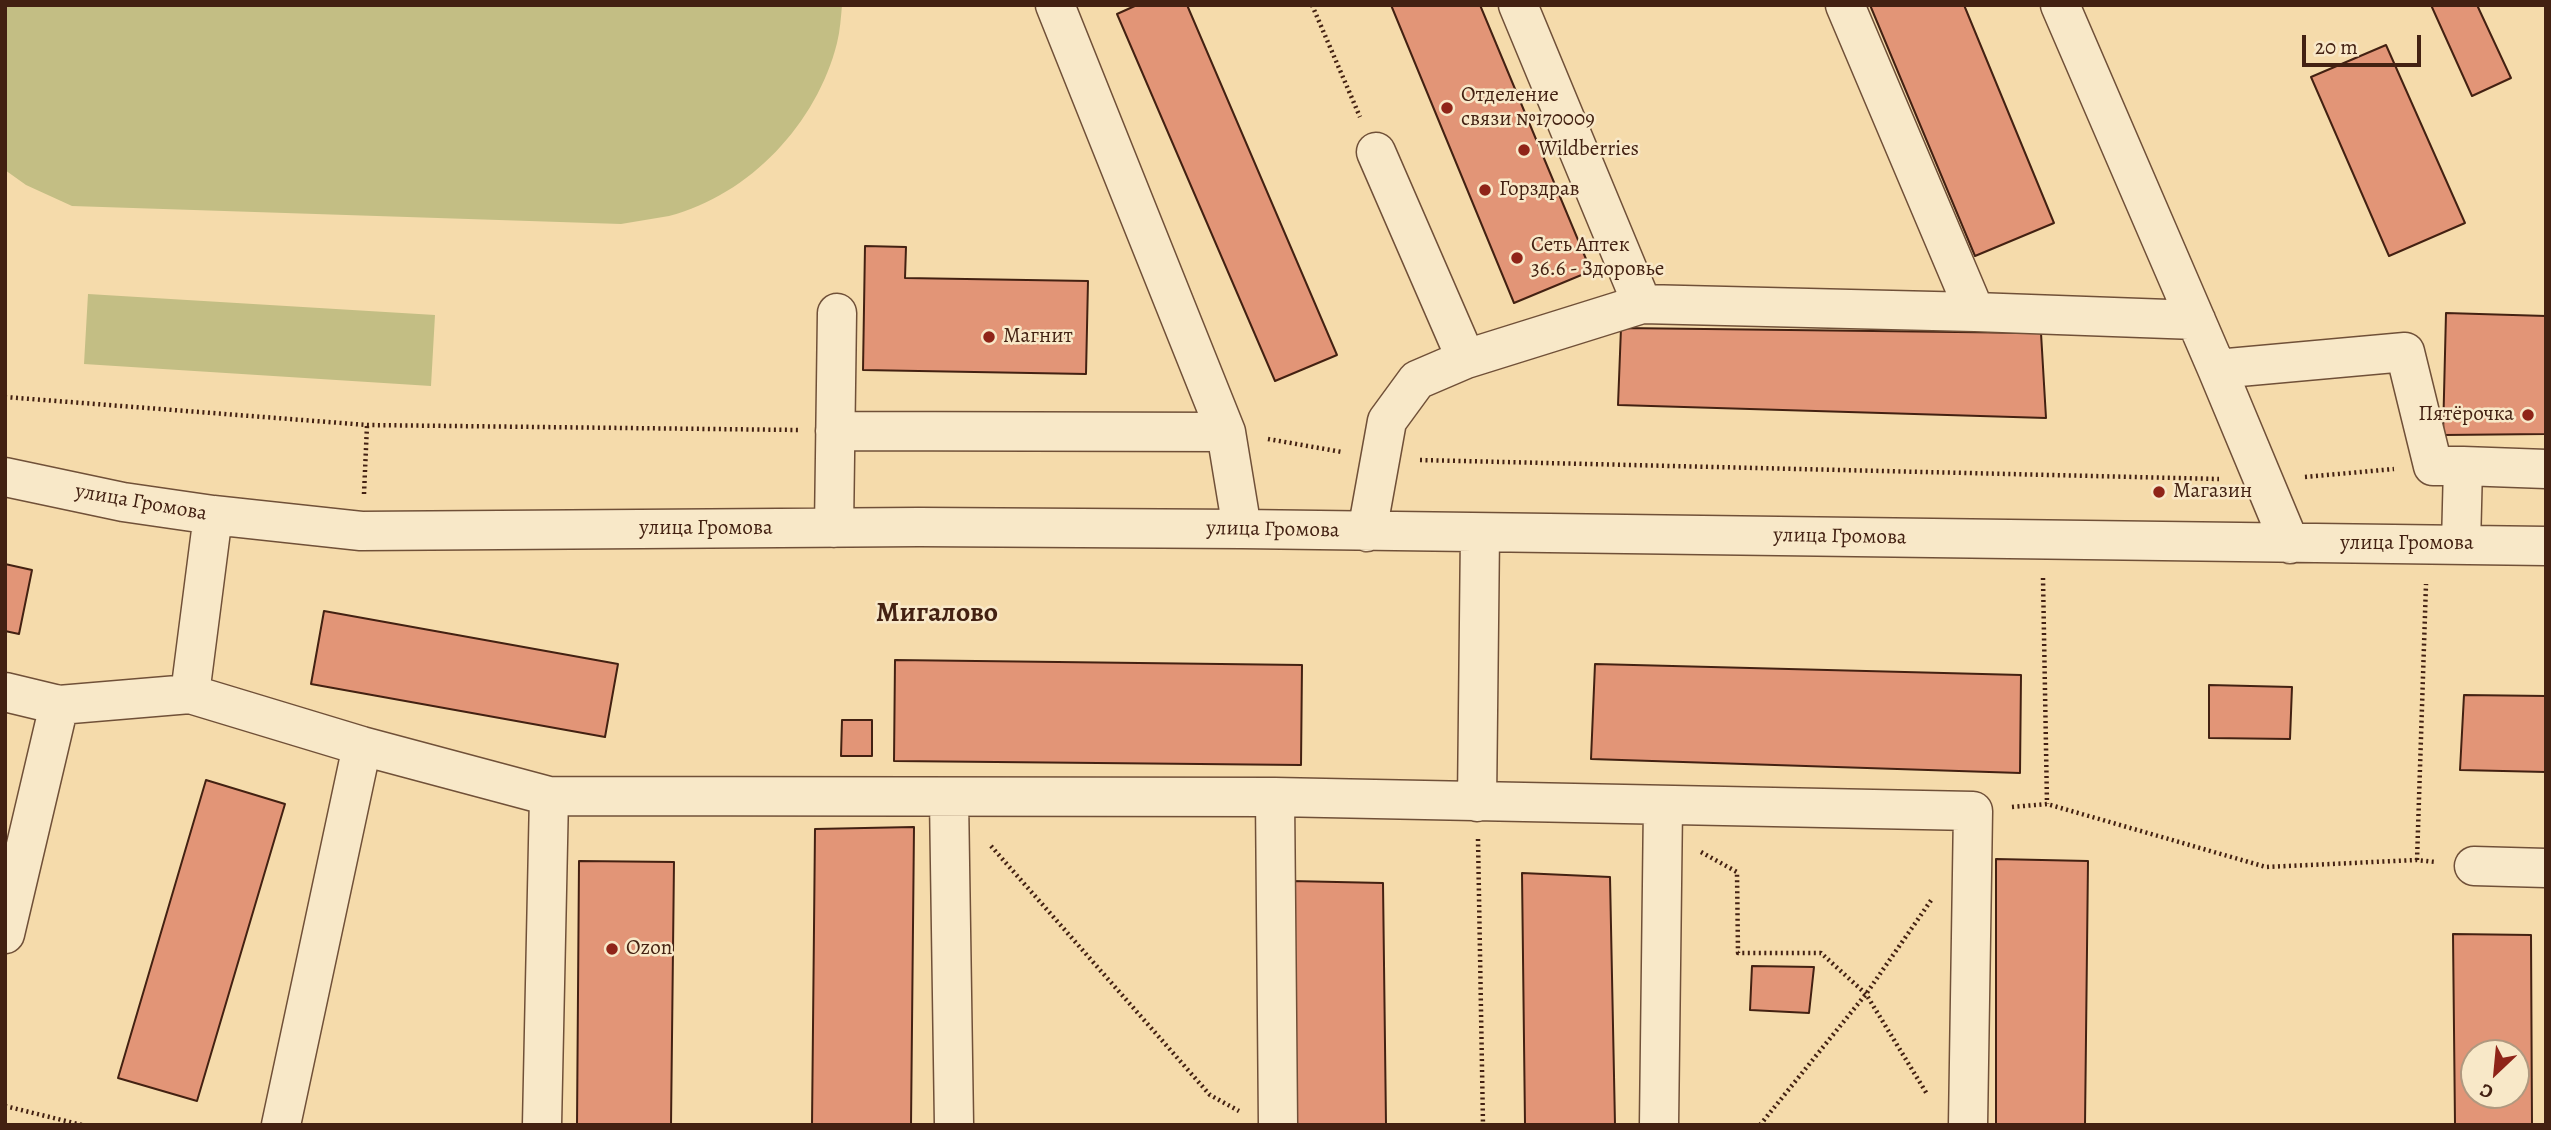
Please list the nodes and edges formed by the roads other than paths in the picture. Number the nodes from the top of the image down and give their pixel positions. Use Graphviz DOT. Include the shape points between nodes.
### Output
graph roads {
  1 [pos="1055,5"];
  2 [pos="1518,5"];
  3 [pos="1845,5"];
  4 [pos="2060,5"];
  5 [pos="1376,152"];
  6 [pos="1642,304"];
  7 [pos="1975,312"];
  8 [pos="837,313"];
  9 [pos="2196,320"];
  10 [pos="1466,359"];
  11 [pos="2217,369"];
  12 [pos="835,431"];
  13 [pos="1226,432"];
  14 [pos="2448,466"];
  15 [pos="2546,469"];
  16 [pos="5,477"];
  17 [pos="213,515"];
  18 [pos="834,528"];
  19 [pos="1242,529"];
  20 [pos="1367,532"];
  21 [pos="1480,533"];
  22 [pos="2290,544"];
  23 [pos="2444,544"];
  24 [pos="2546,546"];
  25 [pos="5,691"];
  26 [pos="190,694"];
  27 [pos="59,705"];
  28 [pos="362,746"];
  29 [pos="550,796"];
  30 [pos="1275,797"];
  31 [pos="948,798"];
  32 [pos="1477,802"];
  33 [pos="1663,819"];
  34 [pos="2474,866"];
  35 [pos="2546,868"];
  36 [pos="5,934"];
  37 [pos="1261,1119"];
  38 [pos="281,1125"];
  39 [pos="542,1125"];
  40 [pos="954,1125"];
  41 [pos="1658,1125"];
  42 [pos="1968,1125"];
  1 -- 13 [label="street"];
  2 -- 6 [label="street"];
  3 -- 7 [label="street"];
  4 -- 9 [label="street"];
  5 -- 10 [label="street"];
  6 -- 7 [label="street"];
  6 -- 10 [label="street"];
  7 -- 9 [label="street"];
  8 -- 12 [label="street"];
  9 -- 11 [label="street"];
  10 -- 20 [label="street" via="1417,380 1387,421"];
  11 -- 14 [label="street" via="2405,352"];
  11 -- 22 [label="street"];
  12 -- 13 [label="street"];
  12 -- 18 [label="street"];
  13 -- 19 [label="street"];
  14 -- 15 [label="street"];
  14 -- 23 [label="street"];
  16 -- 17 [label="street, улица Громова"];
  17 -- 18 [label="street, улица Громова" via="361,531"];
  17 -- 26 [label="street"];
  18 -- 19 [label="street, улица Громова"];
  19 -- 20 [label="street, улица Громова"];
  20 -- 21 [label="street, улица Громова"];
  21 -- 22 [label="street, улица Громова"];
  21 -- 32 [label="street"];
  22 -- 23 [label="street, улица Громова"];
  23 -- 24 [label="street, улица Громова"];
  25 -- 27 [label="street"];
  26 -- 27 [label="street"];
  26 -- 28 [label="street"];
  27 -- 36 [label="street"];
  28 -- 29 [label="street"];
  28 -- 38 [label="street"];
  29 -- 31 [label="street"];
  29 -- 39 [label="street"];
  30 -- 31 [label="street"];
  30 -- 32 [label="street"];
  30 -- 37 [label="street"];
  31 -- 40 [label="street"];
  32 -- 33 [label="street"];
  33 -- 41 [label="street"];
  33 -- 42 [label="street" via="1973,811"];
  34 -- 35 [label="street"];
}
